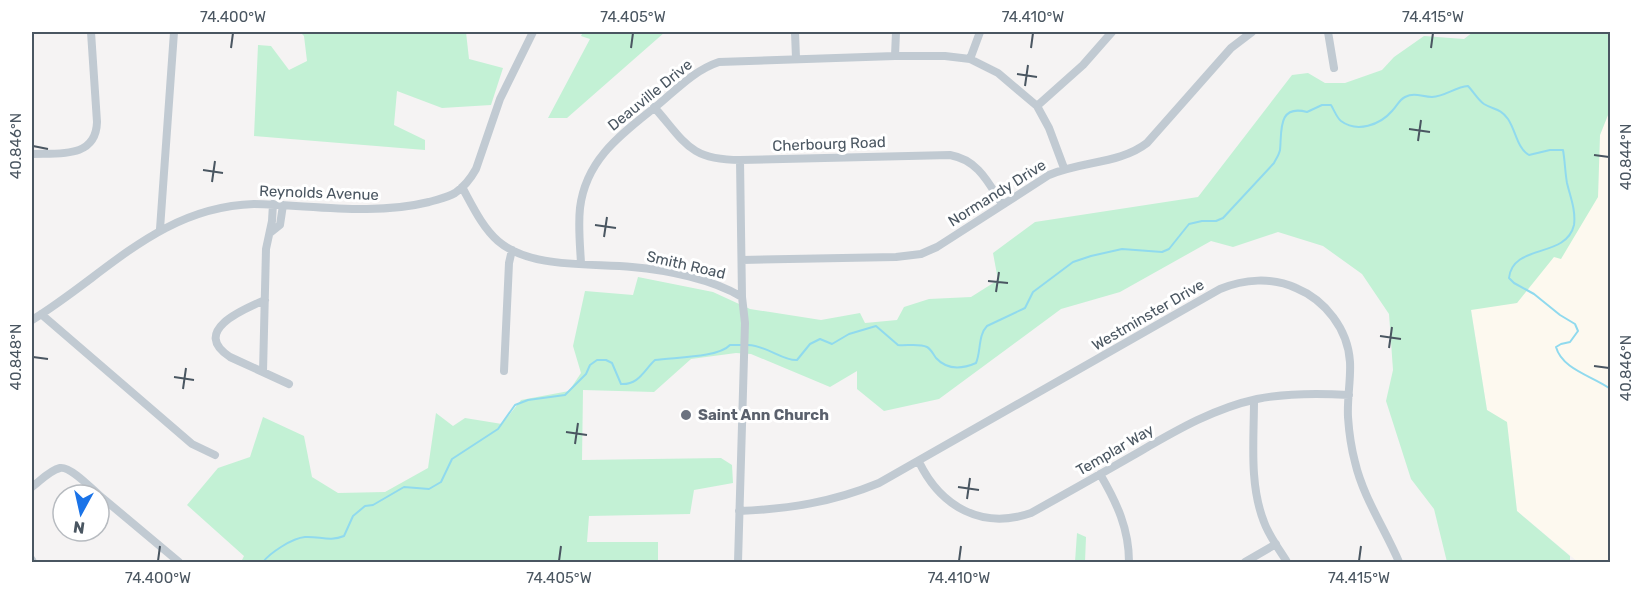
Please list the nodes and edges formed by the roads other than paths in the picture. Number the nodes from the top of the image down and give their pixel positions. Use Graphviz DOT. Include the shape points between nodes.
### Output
graph roads {
  1 [pos="92,32"];
  2 [pos="174,32"];
  3 [pos="534,32"];
  4 [pos="795,32"];
  5 [pos="896,32"];
  6 [pos="980,32"];
  7 [pos="1112,32"];
  8 [pos="1252,32"];
  9 [pos="1328,32"];
  10 [pos="895,56"];
  11 [pos="796,58"];
  12 [pos="970,59"];
  13 [pos="1334,68"];
  14 [pos="1037,106"];
  15 [pos="654,107"];
  16 [pos="32,154"];
  17 [pos="740,160"];
  18 [pos="1064,168"];
  19 [pos="462,187"];
  20 [pos="273,204"];
  21 [pos="1002,204"];
  22 [pos="283,205"];
  23 [pos="160,229"];
  24 [pos="270,233"];
  25 [pos="512,250"];
  26 [pos="742,260"];
  27 [pos="581,263"];
  28 [pos="742,297"];
  29 [pos="265,300"];
  30 [pos="41,314"];
  31 [pos="32,320"];
  32 [pos="504,371"];
  33 [pos="263,372"];
  34 [pos="290,384"];
  35 [pos="1349,395"];
  36 [pos="1254,400"];
  37 [pos="215,455"];
  38 [pos="919,462"];
  39 [pos="1100,474"];
  40 [pos="85,483"];
  41 [pos="32,487"];
  42 [pos="111,505"];
  43 [pos="739,511"];
  44 [pos="1276,544"];
  45 [pos="179,562"];
  46 [pos="738,562"];
  47 [pos="1129,562"];
  48 [pos="1245,562"];
  49 [pos="1287,562"];
  50 [pos="1399,562"];
  1 -- 16 [label="street" via="97,122 94,134 86,146 76,151"];
  2 -- 23 [label="street"];
  3 -- 19 [label="street" via="500,99 476,169"];
  4 -- 11 [label="street"];
  5 -- 10 [label="street"];
  6 -- 12 [label="street"];
  7 -- 14 [label="street" via="1083,65"];
  8 -- 18 [label="street, Normandy Drive" via="1231,48 1136,152"];
  9 -- 13 [label="street"];
  10 -- 11 [label="street, Deauville Drive"];
  10 -- 12 [label="street, Deauville Drive"];
  11 -- 15 [label="street, Deauville Drive" via="730,60 711,65"];
  12 -- 14 [label="street, Deauville Drive" via="999,73"];
  14 -- 18 [label="street, Deauville Drive"];
  15 -- 17 [label="street, Cherbourg Road" via="694,152 712,159"];
  15 -- 27 [label="street, Deauville Drive" via="609,145 589,175 580,211"];
  17 -- 21 [label="street, Cherbourg Road" via="950,155 980,170"];
  17 -- 26 [label="street"];
  18 -- 21 [label="street, Normandy Drive"];
  19 -- 22 [label="street, Reynolds Avenue" via="447,197 394,208"];
  19 -- 25 [label="street, Smith Road" via="493,236"];
  20 -- 22 [label="street, Reynolds Avenue"];
  20 -- 23 [label="street, Reynolds Avenue" via="207,210"];
  20 -- 24 [label="street"];
  21 -- 26 [label="street, Normandy Drive" via="937,247 913,255"];
  22 -- 24 [label="street" via="280,225"];
  23 -- 30 [label="street, Reynolds Avenue"];
  24 -- 29 [label="street"];
  25 -- 27 [label="street, Smith Road" via="539,260"];
  25 -- 32 [label="street"];
  26 -- 28 [label="street"];
  27 -- 28 [label="street, Smith Road" via="649,269 726,287"];
  28 -- 43 [label="street"];
  29 -- 33 [label="street"];
  29 -- 33 [label="street" via="226,320 216,336 225,354"];
  30 -- 31 [label="street, Reynolds Avenue"];
  30 -- 37 [label="street" via="192,444"];
  33 -- 34 [label="street"];
  35 -- 36 [label="street, Templar Way" via="1300,394"];
  35 -- 38 [label="street, Westminster Drive" via="1348,348 1328,310 1293,286 1242,282 1220,289"];
  35 -- 50 [label="street, Westminster Drive" via="1349,428 1358,474"];
  36 -- 39 [label="street, Templar Way" via="1186,425"];
  36 -- 44 [label="street" via="1256,495"];
  38 -- 39 [label="street, Templar Way" via="934,488 953,505 993,518 1031,513"];
  38 -- 43 [label="street, Westminster Drive" via="838,499 797,507"];
  39 -- 47 [label="street" via="1125,524"];
  40 -- 41 [label="street" via="63,468"];
  42 -- 45 [label="street"];
  43 -- 46 [label="street"];
  44 -- 48 [label="street"];
  44 -- 49 [label="street"];
}
